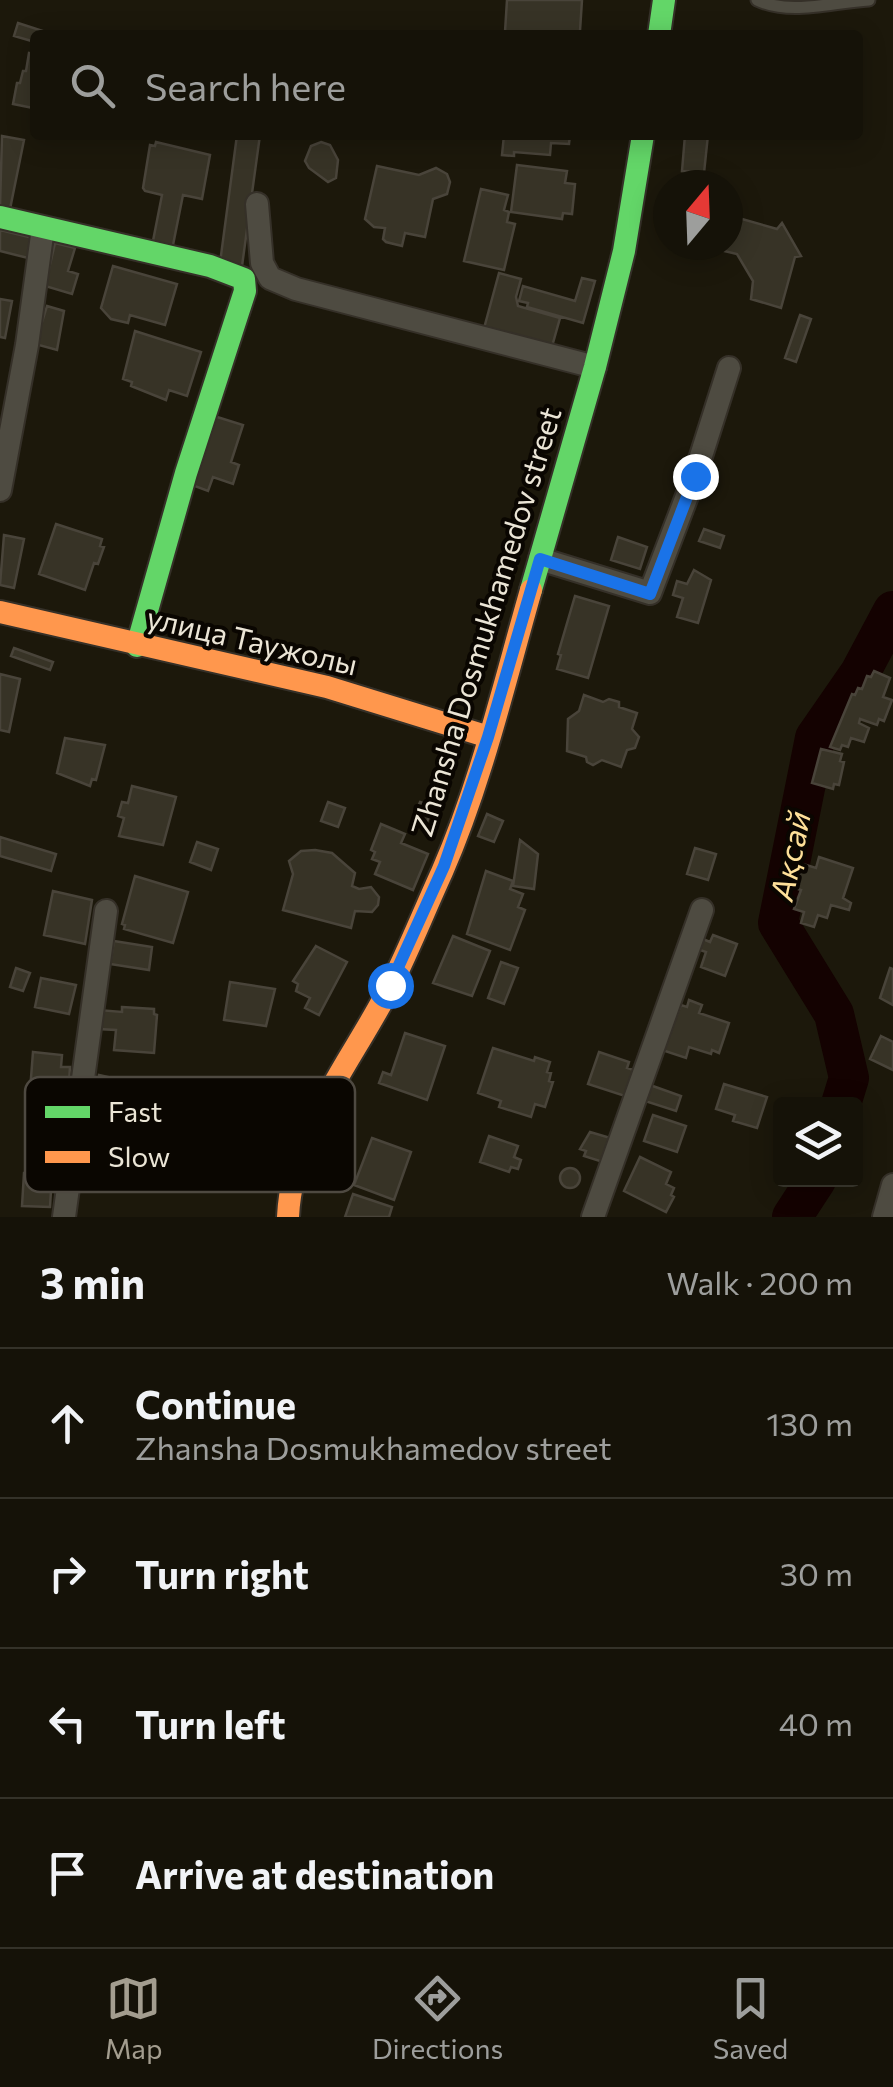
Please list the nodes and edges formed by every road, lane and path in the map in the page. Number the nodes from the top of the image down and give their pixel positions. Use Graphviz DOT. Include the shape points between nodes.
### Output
graph roads {
  1 [pos="664,0"];
  2 [pos="757,0"];
  3 [pos="868,0"];
  4 [pos="660,30"];
  5 [pos="642,140"];
  6 [pos="256,204"];
  7 [pos="0,217"];
  8 [pos="43,228"];
  9 [pos="595,367"];
  10 [pos="729,368"];
  11 [pos="0,490"];
  12 [pos="540,559"];
  13 [pos="0,612"];
  14 [pos="137,646"];
  15 [pos="488,737"];
  16 [pos="702,910"];
  17 [pos="106,911"];
  18 [pos="83,1077"];
  19 [pos="336,1077"];
  20 [pos="893,1184"];
  21 [pos="67,1192"];
  22 [pos="290,1192"];
  23 [pos="64,1217"];
  24 [pos="288,1217"];
  25 [pos="593,1217"];
  26 [pos="884,1217"];
  1 -- 4 [label="street"];
  2 -- 3 [label="lane" via="805,8"];
  5 -- 9 [label="street, Zhansha Dosmukhamedov street"];
  6 -- 9 [label="street" via="262,263 270,278"];
  7 -- 8 [label="street"];
  8 -- 11 [label="street"];
  8 -- 14 [label="street" via="210,266 244,280"];
  9 -- 12 [label="street, Zhansha Dosmukhamedov street"];
  10 -- 12 [label="street" via="650,594"];
  12 -- 15 [label="street, Zhansha Dosmukhamedov street"];
  13 -- 14 [label="street, улица Таужолы"];
  14 -- 15 [label="street, улица Таужолы" via="327,688"];
  15 -- 19 [label="street, Zhansha Dosmukhamedov street" via="444,866 398,968"];
  16 -- 25 [label="street"];
  17 -- 18 [label="street"];
  20 -- 26 [label="street"];
  21 -- 23 [label="street"];
  22 -- 24 [label="street, Zhansha Dosmukhamedov street"];
}
